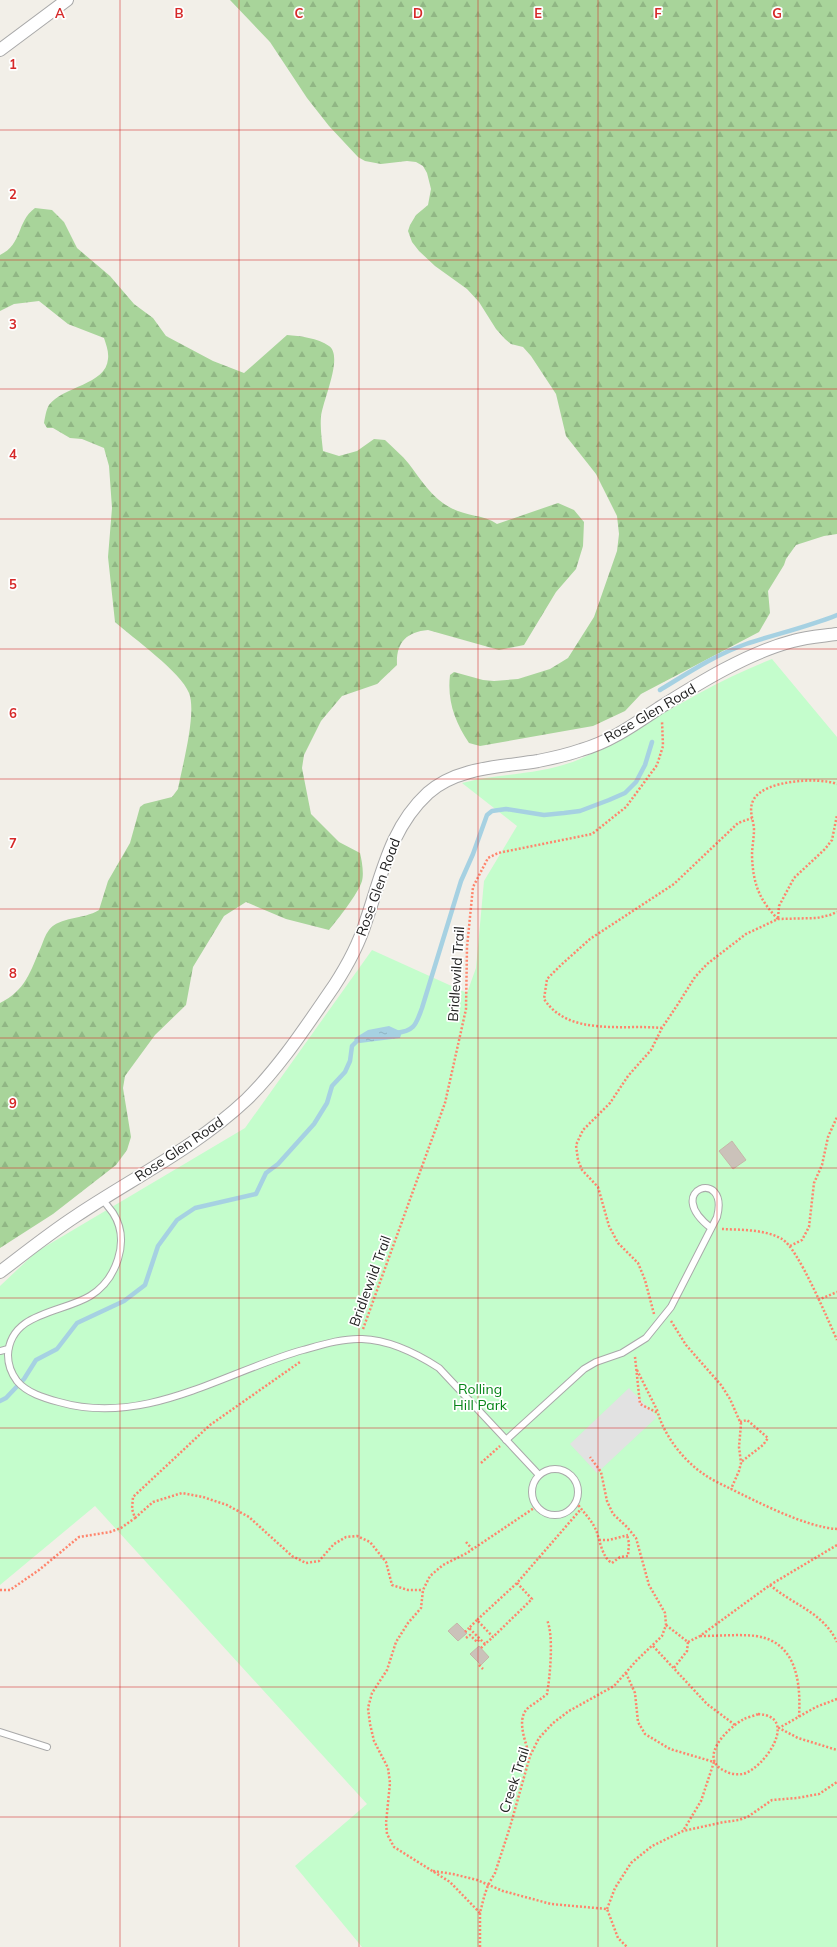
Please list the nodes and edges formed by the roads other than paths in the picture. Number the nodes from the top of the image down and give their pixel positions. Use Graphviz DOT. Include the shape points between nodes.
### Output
graph roads {
  1 [pos="67,0"];
  2 [pos="0,50"];
  3 [pos="837,634"];
  4 [pos="103,1200"];
  5 [pos="711,1228"];
  6 [pos="0,1272"];
  7 [pos="8,1349"];
  8 [pos="0,1351"];
  9 [pos="506,1440"];
  10 [pos="539,1475"];
  11 [pos="0,1732"];
  12 [pos="47,1747"];
  1 -- 2 [label="street"];
  3 -- 4 [label="street, Rose Glen Road" via="793,641 766,651 712,677 584,750 478,770 443,782 429,792 413,808 395,836 366,922 336,982 269,1074 246,1100 203,1135"];
  4 -- 6 [label="street, Rose Glen Road"];
  4 -- 7 [label="lane" via="114,1214 120,1236 120,1248 113,1272 100,1289 90,1296 24,1323 16,1331"];
  5 -- 5 [label="lane" via="694,1210 694,1194 700,1189 708,1188 719,1198 720,1207"];
  5 -- 9 [label="lane" via="668,1312 646,1338 635,1346 584,1369"];
  7 -- 8 [label="lane"];
  7 -- 9 [label="lane" via="13,1376 24,1388 51,1400 83,1408 102,1409 134,1407 182,1394 277,1358 311,1348 360,1339 392,1344 439,1368"];
  9 -- 10 [label="lane"];
  10 -- 10 [label="lane" via="533,1487 537,1506 543,1512 558,1515 566,1513 576,1502 579,1494 575,1479 569,1473 554,1469"];
  11 -- 12 [label="lane"];
}
